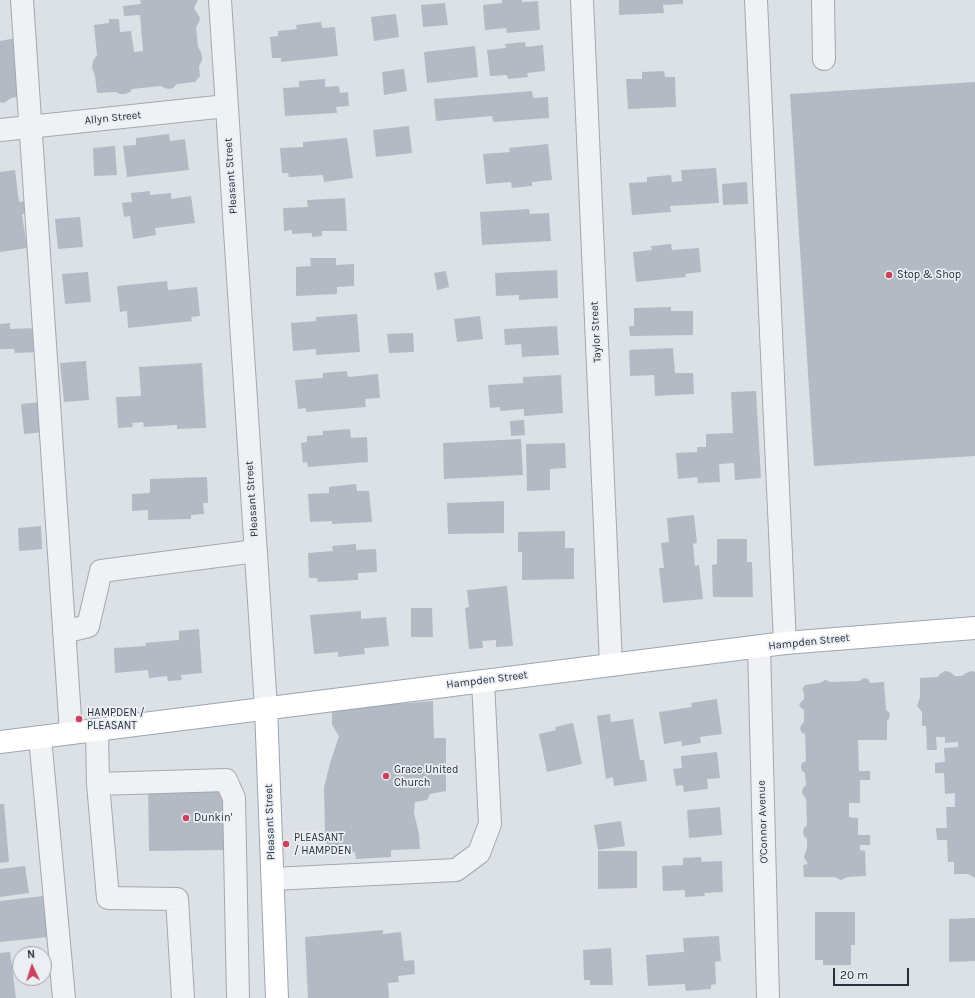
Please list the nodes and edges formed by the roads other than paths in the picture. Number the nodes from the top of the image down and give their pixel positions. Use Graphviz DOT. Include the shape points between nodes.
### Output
graph roads {
  1 [pos="22,0"];
  2 [pos="220,0"];
  3 [pos="582,0"];
  4 [pos="756,0"];
  5 [pos="823,0"];
  6 [pos="824,59"];
  7 [pos="226,106"];
  8 [pos="31,127"];
  9 [pos="0,130"];
  10 [pos="256,551"];
  11 [pos="975,628"];
  12 [pos="64,632"];
  13 [pos="785,643"];
  14 [pos="759,646"];
  15 [pos="611,664"];
  16 [pos="483,681"];
  17 [pos="266,708"];
  18 [pos="98,730"];
  19 [pos="71,733"];
  20 [pos="40,737"];
  21 [pos="0,742"];
  22 [pos="98,784"];
  23 [pos="273,879"];
  24 [pos="64,998"];
  25 [pos="183,998"];
  26 [pos="238,998"];
  27 [pos="277,998"];
  28 [pos="768,998"];
  1 -- 8 [label="street"];
  2 -- 7 [label="street, Pleasant Street"];
  3 -- 15 [label="street, Taylor Street"];
  4 -- 13 [label="street"];
  5 -- 6 [label="street"];
  7 -- 8 [label="street, Allyn Street"];
  7 -- 10 [label="street, Pleasant Street"];
  8 -- 9 [label="street, Allyn Street"];
  8 -- 12 [label="street"];
  10 -- 12 [label="street" via="101,570 88,626"];
  10 -- 17 [label="street, Pleasant Street"];
  11 -- 13 [label="main road, Hampden Street"];
  12 -- 19 [label="street"];
  13 -- 14 [label="main road, Hampden Street"];
  14 -- 15 [label="main road, Hampden Street"];
  14 -- 28 [label="street, O'Connor Avenue"];
  15 -- 16 [label="main road, Hampden Street"];
  16 -- 17 [label="main road, Hampden Street"];
  16 -- 23 [label="street" via="490,824 479,853 456,870"];
  17 -- 18 [label="main road, Hampden Street"];
  17 -- 23 [label="main road, Pleasant Street"];
  18 -- 19 [label="main road, Hampden Street"];
  18 -- 22 [label="street"];
  19 -- 20 [label="main road, Hampden Street"];
  20 -- 21 [label="main road, Hampden Street"];
  20 -- 24 [label="street"];
  22 -- 25 [label="street" via="108,898 177,899"];
  22 -- 26 [label="street" via="226,780 234,798"];
  23 -- 27 [label="main road, Pleasant Street"];
}
